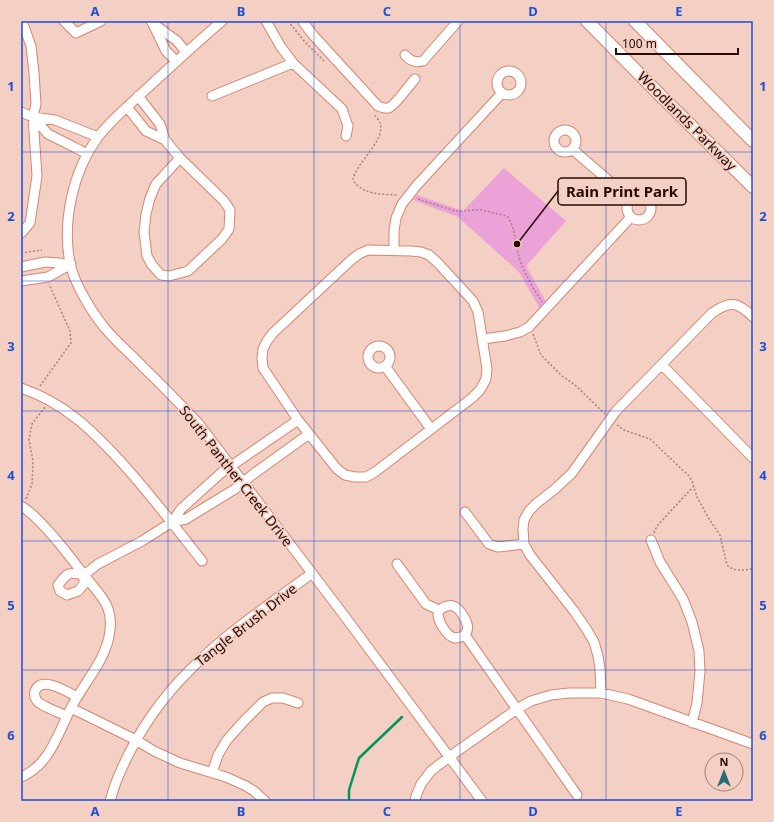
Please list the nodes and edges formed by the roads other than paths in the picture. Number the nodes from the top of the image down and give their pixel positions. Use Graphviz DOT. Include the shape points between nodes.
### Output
graph roads {
  1 [pos="22,21"];
  2 [pos="64,21"];
  3 [pos="101,21"];
  4 [pos="222,21"];
  5 [pos="266,21"];
  6 [pos="305,21"];
  7 [pos="458,21"];
  8 [pos="587,21"];
  9 [pos="635,21"];
  10 [pos="152,22"];
  11 [pos="186,52"];
  12 [pos="405,55"];
  13 [pos="176,61"];
  14 [pos="293,63"];
  15 [pos="415,79"];
  16 [pos="502,93"];
  17 [pos="138,96"];
  18 [pos="212,96"];
  19 [pos="127,107"];
  20 [pos="21,112"];
  21 [pos="33,117"];
  22 [pos="346,136"];
  23 [pos="98,137"];
  24 [pos="165,140"];
  25 [pos="753,141"];
  26 [pos="572,149"];
  27 [pos="87,154"];
  28 [pos="180,158"];
  29 [pos="753,187"];
  30 [pos="630,199"];
  31 [pos="631,217"];
  32 [pos="21,233"];
  33 [pos="394,250"];
  34 [pos="70,264"];
  35 [pos="21,267"];
  36 [pos="21,281"];
  37 [pos="753,317"];
  38 [pos="483,339"];
  39 [pos="662,365"];
  40 [pos="385,366"];
  41 [pos="21,388"];
  42 [pos="298,420"];
  43 [pos="432,429"];
  44 [pos="309,434"];
  45 [pos="753,458"];
  46 [pos="231,466"];
  47 [pos="243,482"];
  48 [pos="21,506"];
  49 [pos="465,512"];
  50 [pos="172,522"];
  51 [pos="651,540"];
  52 [pos="524,544"];
  53 [pos="202,561"];
  54 [pos="397,564"];
  55 [pos="311,574"];
  56 [pos="84,575"];
  57 [pos="439,610"];
  58 [pos="465,635"];
  59 [pos="601,693"];
  60 [pos="77,697"];
  61 [pos="298,703"];
  62 [pos="517,709"];
  63 [pos="69,712"];
  64 [pos="692,722"];
  65 [pos="136,740"];
  66 [pos="753,744"];
  67 [pos="449,757"];
  68 [pos="212,773"];
  69 [pos="21,777"];
  70 [pos="578,795"];
  71 [pos="110,801"];
  72 [pos="265,801"];
  73 [pos="415,801"];
  74 [pos="482,801"];
  1 -- 21 [label="street" via="32,46 36,104"];
  2 -- 3 [label="street" via="76,33"];
  4 -- 11 [label="street, South Panther Creek Drive"];
  5 -- 14 [label="street"];
  6 -- 15 [label="street" via="303,22 313,35 378,106 388,108 393,105"];
  7 -- 12 [label="street" via="422,61 410,60"];
  8 -- 29 [label="main road, Woodlands Parkway"];
  9 -- 25 [label="main road"];
  10 -- 11 [label="street" via="177,41"];
  10 -- 13 [label="street" via="166,51"];
  11 -- 13 [label="street, South Panther Creek Drive"];
  13 -- 17 [label="street, South Panther Creek Drive"];
  14 -- 18 [label="street"];
  14 -- 22 [label="street" via="342,109 348,126"];
  16 -- 33 [label="street" via="402,204 396,218"];
  17 -- 19 [label="street, South Panther Creek Drive"];
  17 -- 24 [label="street" via="160,124"];
  19 -- 23 [label="street, South Panther Creek Drive"];
  19 -- 24 [label="street" via="146,130"];
  20 -- 21 [label="street"];
  21 -- 23 [label="street" via="55,120"];
  21 -- 27 [label="street" via="48,134"];
  21 -- 32 [label="street" via="36,176 30,223"];
  23 -- 27 [label="street, South Panther Creek Drive"];
  24 -- 28 [label="street"];
  26 -- 30 [label="street"];
  27 -- 34 [label="street, South Panther Creek Drive" via="77,179 70,208"];
  28 -- 28 [label="street" via="156,184 150,198 144,232 147,256 161,275 168,276 188,271 229,229 230,210 224,201"];
  30 -- 31 [label="street" via="626,209"];
  30 -- 31 [label="street" via="638,195 645,197 650,202 651,209 648,217 644,219 635,220"];
  31 -- 38 [label="street" via="530,327 505,336"];
  33 -- 38 [label="street" via="421,252 437,262 473,301 478,312"];
  33 -- 42 [label="street" via="368,250 359,254 267,341 263,349 263,368"];
  34 -- 35 [label="street" via="45,262"];
  34 -- 36 [label="street" via="48,276"];
  34 -- 46 [label="street, South Panther Creek Drive" via="87,302 104,327 199,424"];
  37 -- 39 [label="street" via="739,305 721,306"];
  38 -- 43 [label="street" via="486,380 472,398"];
  39 -- 45 [label="street"];
  39 -- 52 [label="street" via="616,411 572,473 529,511 522,529"];
  40 -- 43 [label="street"];
  41 -- 50 [label="street" via="45,398 91,430"];
  42 -- 44 [label="street"];
  42 -- 46 [label="street"];
  43 -- 44 [label="street" via="366,477 345,475 337,469"];
  44 -- 47 [label="street"];
  46 -- 47 [label="street, South Panther Creek Drive"];
  46 -- 50 [label="street" via="180,509"];
  47 -- 50 [label="street" via="236,489 186,519"];
  47 -- 55 [label="street, South Panther Creek Drive"];
  48 -- 56 [label="street" via="39,521"];
  49 -- 52 [label="street" via="489,544"];
  50 -- 53 [label="street"];
  50 -- 56 [label="street"];
  51 -- 64 [label="street" via="660,562 683,599 699,651 697,703"];
  52 -- 59 [label="street" via="594,642 600,669"];
  54 -- 57 [label="street" via="426,604"];
  55 -- 65 [label="street, Tangle Brush Drive" via="213,648 164,699"];
  55 -- 67 [label="street, South Panther Creek Drive"];
  56 -- 60 [label="street" via="106,604 111,622 106,650"];
  57 -- 58 [label="street" via="441,624 449,635 454,638"];
  57 -- 58 [label="street" via="447,606 458,609 468,626"];
  58 -- 62 [label="street"];
  59 -- 62 [label="street" via="551,695 531,701"];
  59 -- 64 [label="street" via="628,699"];
  60 -- 63 [label="street"];
  60 -- 63 [label="street" via="47,684 36,689 35,696 38,702"];
  61 -- 68 [label="street" via="283,698 272,698 263,702 227,740"];
  62 -- 67 [label="street"];
  62 -- 70 [label="street"];
  63 -- 65 [label="street"];
  63 -- 69 [label="street" via="42,763"];
  64 -- 66 [label="street"];
  65 -- 68 [label="street" via="180,763"];
  65 -- 71 [label="street, Tangle Brush Drive"];
  67 -- 73 [label="street" via="431,771 421,784"];
  67 -- 74 [label="street, South Panther Creek Drive"];
  68 -- 72 [label="street" via="246,786"];
}
